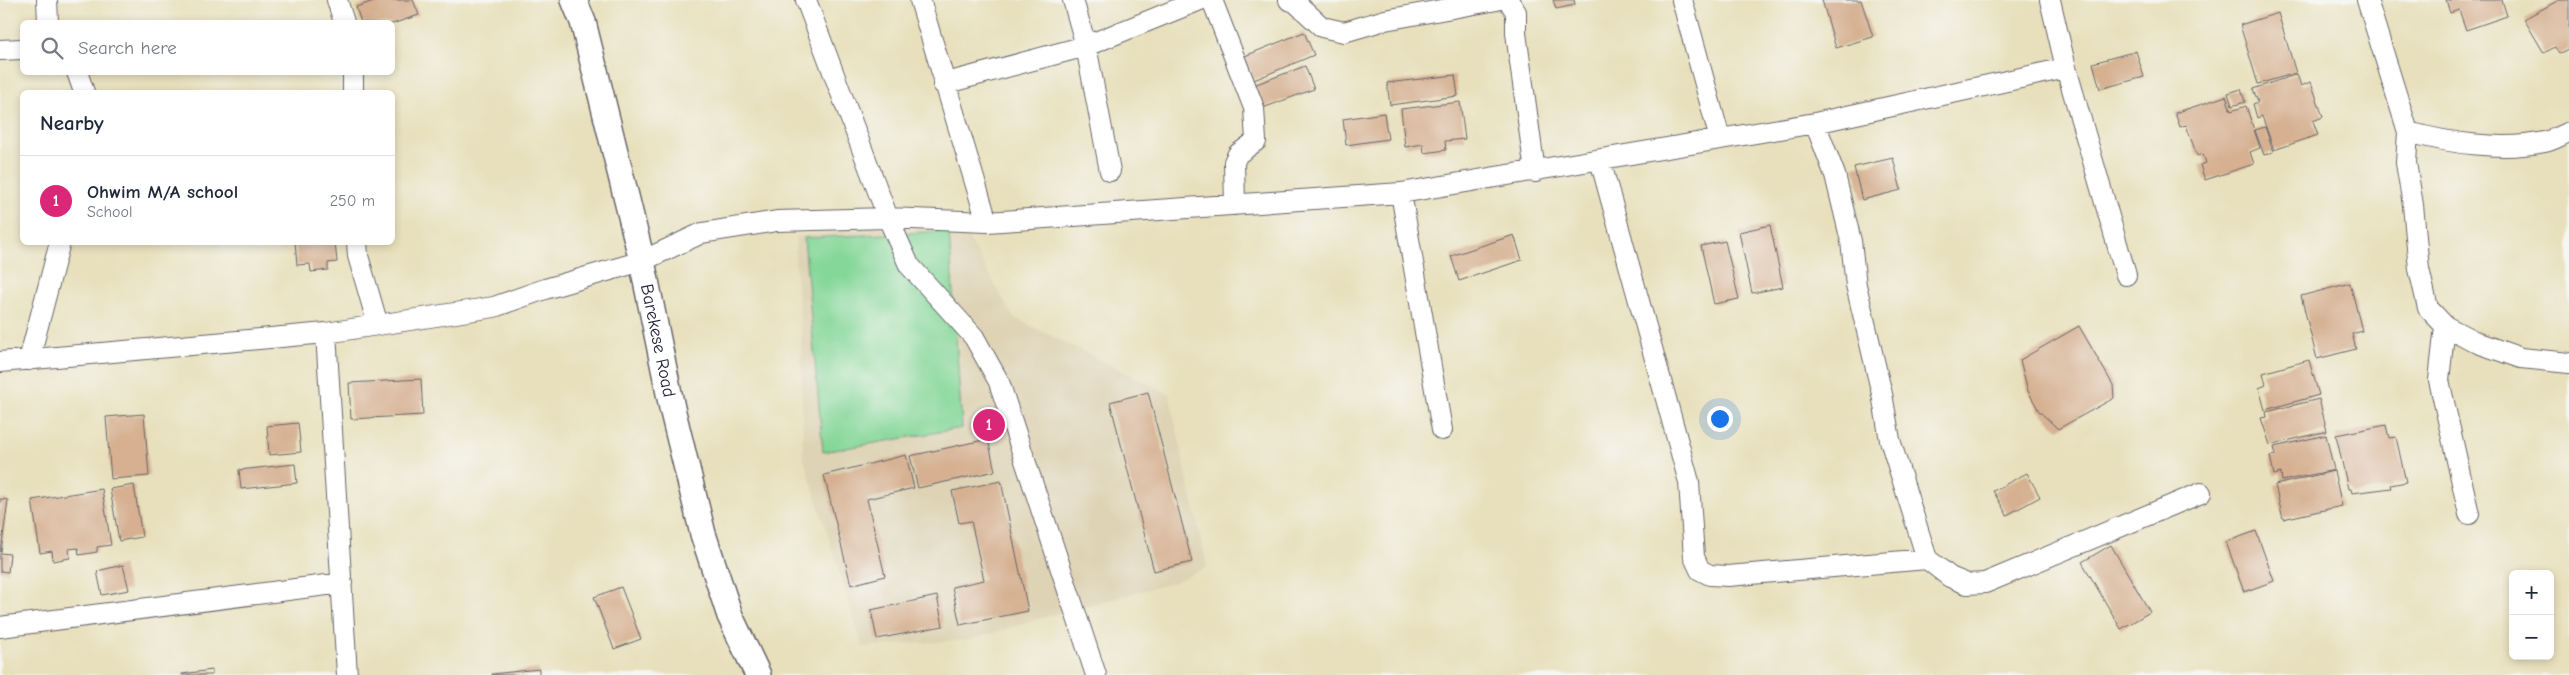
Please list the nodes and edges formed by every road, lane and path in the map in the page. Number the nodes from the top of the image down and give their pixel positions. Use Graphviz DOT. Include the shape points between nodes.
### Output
graph roads {
  1 [pos="47,0"];
  2 [pos="337,0"];
  3 [pos="574,0"];
  4 [pos="806,0"];
  5 [pos="920,0"];
  6 [pos="1073,0"];
  7 [pos="1200,0"];
  8 [pos="1212,0"];
  9 [pos="1289,0"];
  10 [pos="1497,0"];
  11 [pos="1508,0"];
  12 [pos="1682,0"];
  13 [pos="2050,0"];
  14 [pos="2367,0"];
  15 [pos="48,20"];
  16 [pos="343,20"];
  17 [pos="1086,46"];
  18 [pos="20,49"];
  19 [pos="0,50"];
  20 [pos="2066,68"];
  21 [pos="78,75"];
  22 [pos="353,75"];
  23 [pos="944,84"];
  24 [pos="83,90"];
  25 [pos="353,90"];
  26 [pos="1815,123"];
  27 [pos="2408,132"];
  28 [pos="2569,132"];
  29 [pos="1720,139"];
  30 [pos="1600,160"];
  31 [pos="1110,171"];
  32 [pos="1535,172"];
  33 [pos="1401,194"];
  34 [pos="1235,205"];
  35 [pos="888,218"];
  36 [pos="987,222"];
  37 [pos="59,245"];
  38 [pos="357,245"];
  39 [pos="642,261"];
  40 [pos="2126,275"];
  41 [pos="378,325"];
  42 [pos="2446,326"];
  43 [pos="326,333"];
  44 [pos="29,360"];
  45 [pos="0,362"];
  46 [pos="2569,363"];
  47 [pos="1442,430"];
  48 [pos="2201,493"];
  49 [pos="2469,514"];
  50 [pos="1927,559"];
  51 [pos="342,583"];
  52 [pos="0,627"];
  53 [pos="347,675"];
  54 [pos="758,675"];
  55 [pos="1096,675"];
  1 -- 15 [label="street"];
  2 -- 16 [label="street"];
  3 -- 39 [label="main road, Barekese Road" via="583,22"];
  4 -- 35 [label="street"];
  5 -- 23 [label="street"];
  6 -- 17 [label="street"];
  7 -- 17 [label="street"];
  8 -- 34 [label="street" via="1254,108 1256,141 1238,154 1234,162"];
  9 -- 10 [label="street" via="1322,27 1344,32 1385,20"];
  11 -- 32 [label="street" via="1516,12"];
  12 -- 29 [label="street"];
  13 -- 20 [label="street"];
  14 -- 27 [label="street"];
  17 -- 23 [label="street"];
  17 -- 31 [label="street"];
  18 -- 19 [label="street"];
  20 -- 26 [label="street"];
  20 -- 40 [label="street"];
  21 -- 24 [label="street"];
  22 -- 25 [label="street"];
  23 -- 36 [label="street"];
  26 -- 29 [label="street"];
  26 -- 50 [label="street" via="1835,175 1890,440"];
  27 -- 28 [label="street" via="2434,139 2511,146 2546,142"];
  27 -- 42 [label="street" via="2406,163 2419,269 2428,308"];
  29 -- 30 [label="street"];
  30 -- 32 [label="street"];
  30 -- 50 [label="street" via="1689,482 1694,556 1700,570 1710,575 1728,576"];
  32 -- 33 [label="street"];
  33 -- 34 [label="street"];
  33 -- 47 [label="street"];
  34 -- 36 [label="street"];
  35 -- 36 [label="street"];
  35 -- 39 [label="street" via="777,221 702,233"];
  35 -- 55 [label="street" via="910,266 974,337 999,382"];
  37 -- 44 [label="street"];
  38 -- 41 [label="street"];
  39 -- 41 [label="street" via="494,307"];
  39 -- 54 [label="main road, Barekese Road" via="672,408 703,534 730,616"];
  41 -- 43 [label="street"];
  42 -- 46 [label="street" via="2478,343 2521,358"];
  42 -- 49 [label="street" via="2440,380"];
  43 -- 44 [label="street"];
  43 -- 51 [label="street"];
  44 -- 45 [label="street"];
  48 -- 50 [label="street" via="1985,583 1967,584 1950,577"];
  51 -- 52 [label="street"];
  51 -- 53 [label="street"];
}
